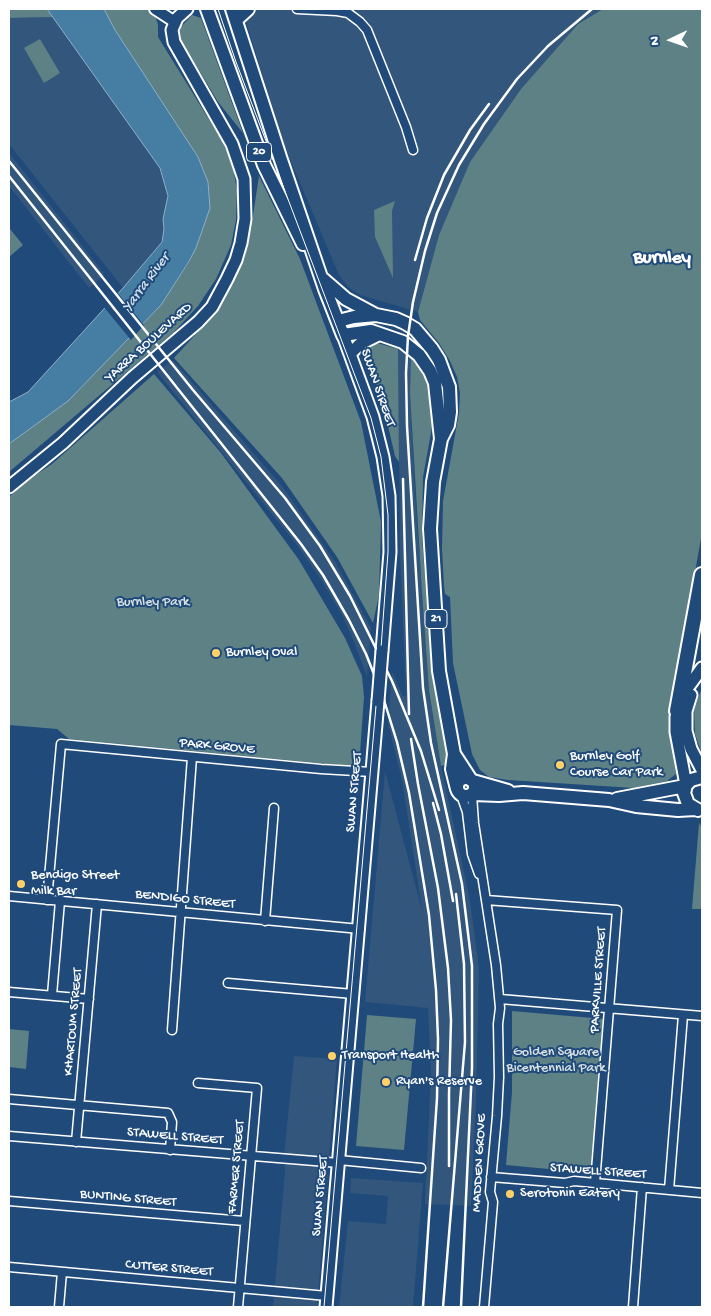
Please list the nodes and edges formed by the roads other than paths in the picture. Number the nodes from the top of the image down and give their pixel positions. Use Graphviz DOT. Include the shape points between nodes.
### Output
graph roads {
  1 [pos="155,9"];
  2 [pos="207,9"];
  3 [pos="248,9"];
  4 [pos="297,9"];
  5 [pos="181,14"];
  6 [pos="234,14"];
  7 [pos="413,150"];
  8 [pos="323,284"];
  9 [pos="376,315"];
  10 [pos="338,321"];
  11 [pos="380,334"];
  12 [pos="343,335"];
  13 [pos="350,354"];
  14 [pos="441,439"];
  15 [pos="9,487"];
  16 [pos="702,575"];
  17 [pos="702,668"];
  18 [pos="702,676"];
  19 [pos="677,712"];
  20 [pos="192,757"];
  21 [pos="702,770"];
  22 [pos="372,772"];
  23 [pos="702,777"];
  24 [pos="686,786"];
  25 [pos="468,789"];
  26 [pos="610,800"];
  27 [pos="274,808"];
  28 [pos="699,811"];
  29 [pos="9,896"];
  30 [pos="47,900"];
  31 [pos="486,900"];
  32 [pos="60,901"];
  33 [pos="97,904"];
  34 [pos="181,912"];
  35 [pos="265,921"];
  36 [pos="360,929"];
  37 [pos="228,984"];
  38 [pos="9,992"];
  39 [pos="353,994"];
  40 [pos="52,995"];
  41 [pos="89,999"];
  42 [pos="500,999"];
  43 [pos="609,1009"];
  44 [pos="683,1015"];
  45 [pos="702,1016"];
  46 [pos="172,1030"];
  47 [pos="198,1084"];
  48 [pos="9,1099"];
  49 [pos="80,1106"];
  50 [pos="9,1136"];
  51 [pos="76,1142"];
  52 [pos="170,1150"];
  53 [pos="251,1156"];
  54 [pos="339,1162"];
  55 [pos="421,1168"];
  56 [pos="492,1178"];
  57 [pos="595,1183"];
  58 [pos="642,1187"];
  59 [pos="669,1190"];
  60 [pos="702,1193"];
  61 [pos="9,1201"];
  62 [pos="244,1221"];
  63 [pos="9,1267"];
  64 [pos="62,1272"];
  65 [pos="239,1288"];
  66 [pos="327,1302"];
  67 [pos="59,1307"];
  68 [pos="238,1307"];
  69 [pos="484,1307"];
  70 [pos="633,1307"];
  1 -- 5 [label="street, YARRA BOULEVARD"];
  2 -- 8 [label="main road, SWAN STREET / 20" via="264,165"];
  3 -- 6 [label="main road"];
  4 -- 7 [label="street" via="348,13 367,30"];
  5 -- 15 [label="main road, YARRA BOULEVARD" via="172,30 177,49 232,144 244,179 246,208 236,260 212,307 198,322"];
  6 -- 8 [label="main road, SWAN STREET / 20"];
  8 -- 9 [label="main road"];
  8 -- 10 [label="main road, SWAN STREET / 20"];
  9 -- 10 [label="main road, MADDEN GROVE / 21"];
  9 -- 14 [label="main road, MADDEN GROVE / 21" via="396,319 415,329 439,360 446,376 450,400 448,425"];
  10 -- 12 [label="main road, SWAN STREET / 20"];
  11 -- 12 [label="main road, MADDEN GROVE / 21" via="371,331"];
  11 -- 13 [label="main road" via="360,344"];
  11 -- 14 [label="main road, MADDEN GROVE / 21" via="403,342 419,355 430,371 438,394"];
  12 -- 13 [label="main road, SWAN STREET / 20"];
  13 -- 22 [label="main road, SWAN STREET / 20, bridge" via="375,424 383,457 390,515 390,559"];
  14 -- 25 [label="main road, MADDEN GROVE / 21" via="431,497 439,671 454,754 452,769"];
  16 -- 19 [label="highway"];
  17 -- 19 [label="main road" via="688,686"];
  18 -- 21 [label="main road" via="690,696 685,720 691,749"];
  19 -- 24 [label="main road" via="676,732"];
  20 -- 22 [label="street, PARK GROVE"];
  20 -- 30 [label="street, PARK GROVE" via="60,744"];
  20 -- 34 [label="street"];
  22 -- 36 [label="main road, SWAN STREET / 20"];
  23 -- 24 [label="main road" via="694,778"];
  24 -- 26 [label="main road"];
  24 -- 28 [label="main road" via="685,799"];
  25 -- 26 [label="main road"];
  25 -- 31 [label="street, MADDEN GROVE" via="472,854"];
  26 -- 28 [label="main road" via="630,806"];
  27 -- 35 [label="street"];
  29 -- 30 [label="street, BENDIGO STREET"];
  30 -- 32 [label="street, BENDIGO STREET"];
  31 -- 42 [label="street, MADDEN GROVE"];
  31 -- 43 [label="street, PARKVILLE STREET" via="617,910"];
  32 -- 33 [label="street, BENDIGO STREET"];
  32 -- 40 [label="street"];
  33 -- 34 [label="street, BENDIGO STREET"];
  33 -- 41 [label="street, KHARTOUM STREET"];
  34 -- 35 [label="street, BENDIGO STREET"];
  34 -- 46 [label="street"];
  35 -- 36 [label="street, BENDIGO STREET"];
  36 -- 39 [label="main road, SWAN STREET / 20"];
  37 -- 39 [label="street"];
  38 -- 40 [label="street"];
  39 -- 54 [label="main road, SWAN STREET / 20"];
  40 -- 41 [label="street"];
  41 -- 49 [label="street, KHARTOUM STREET"];
  42 -- 43 [label="street"];
  42 -- 56 [label="street, MADDEN GROVE"];
  43 -- 44 [label="street"];
  43 -- 57 [label="street, PARKVILLE STREET"];
  44 -- 45 [label="street"];
  44 -- 59 [label="street"];
  47 -- 53 [label="street, FARMER STREET" via="257,1088"];
  48 -- 49 [label="street"];
  49 -- 51 [label="street, KHARTOUM STREET"];
  49 -- 52 [label="street" via="168,1113 172,1122"];
  50 -- 51 [label="street, STAWELL STREET"];
  51 -- 52 [label="street, STAWELL STREET"];
  52 -- 53 [label="street, STAWELL STREET"];
  53 -- 54 [label="street, STAWELL STREET"];
  53 -- 62 [label="street, FARMER STREET"];
  54 -- 55 [label="street, STAWELL STREET"];
  54 -- 66 [label="main road, SWAN STREET / 20"];
  56 -- 57 [label="street, STAWELL STREET"];
  56 -- 69 [label="street, MADDEN GROVE" via="490,1192 494,1202"];
  57 -- 58 [label="street, STAWELL STREET"];
  58 -- 59 [label="street, STAWELL STREET"];
  58 -- 70 [label="street"];
  59 -- 60 [label="street, STAWELL STREET"];
  61 -- 62 [label="street, BUNTING STREET"];
  62 -- 65 [label="street, FARMER STREET"];
  63 -- 64 [label="street, CUTTER STREET"];
  64 -- 65 [label="street, CUTTER STREET"];
  64 -- 67 [label="street"];
  65 -- 66 [label="street, CUTTER STREET"];
  65 -- 68 [label="street, FARMER STREET"];
}
